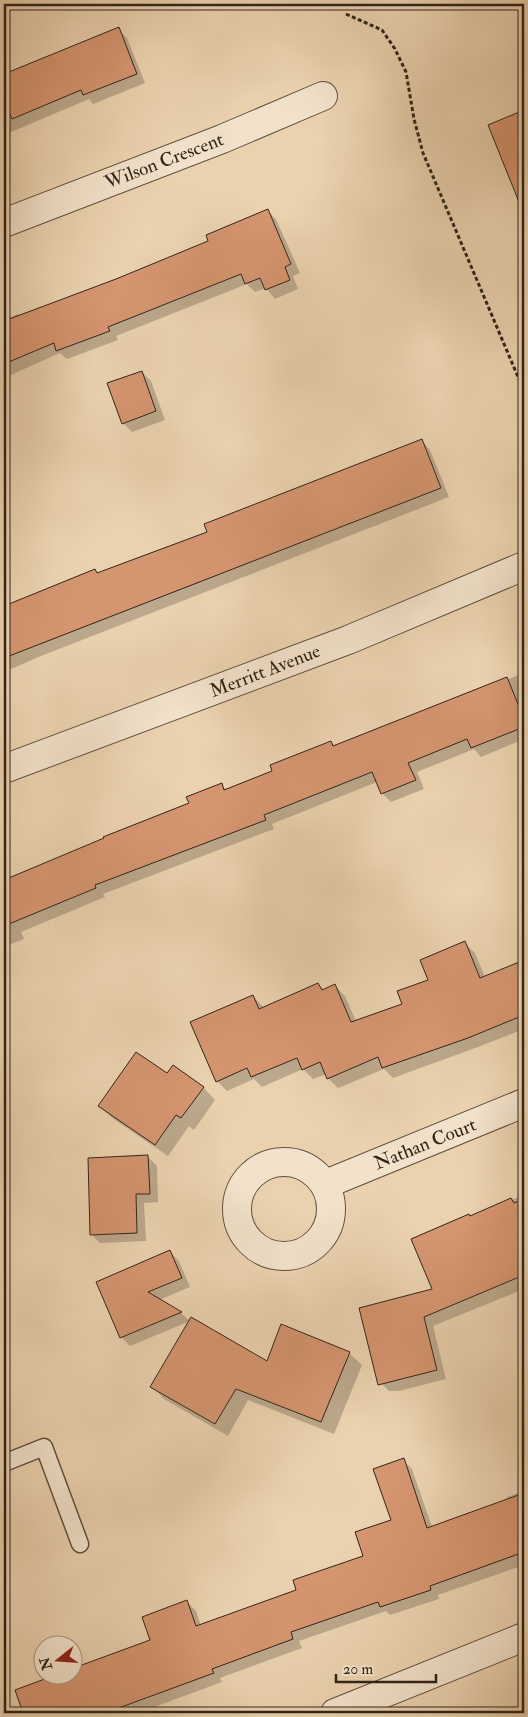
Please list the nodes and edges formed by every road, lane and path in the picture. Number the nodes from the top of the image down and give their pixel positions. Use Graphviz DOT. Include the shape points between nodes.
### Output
graph roads {
  1 [pos="346,14"];
  2 [pos="323,96"];
  3 [pos="4,223"];
  4 [pos="524,391"];
  5 [pos="524,566"];
  6 [pos="4,769"];
  7 [pos="524,1103"];
  8 [pos="326,1184"];
  9 [pos="4,1463"];
  10 [pos="80,1544"];
  11 [pos="524,1637"];
  12 [pos="335,1713"];
  1 -- 4 [label="path" via="382,30 406,72 423,154"];
  2 -- 3 [label="street, Wilson Crescent" via="222,139"];
  5 -- 6 [label="street, Merritt Avenue" via="348,640"];
  7 -- 8 [label="street, Nathan Court"];
  9 -- 10 [label="lane" via="44,1447"];
  11 -- 12 [label="street"];
}
